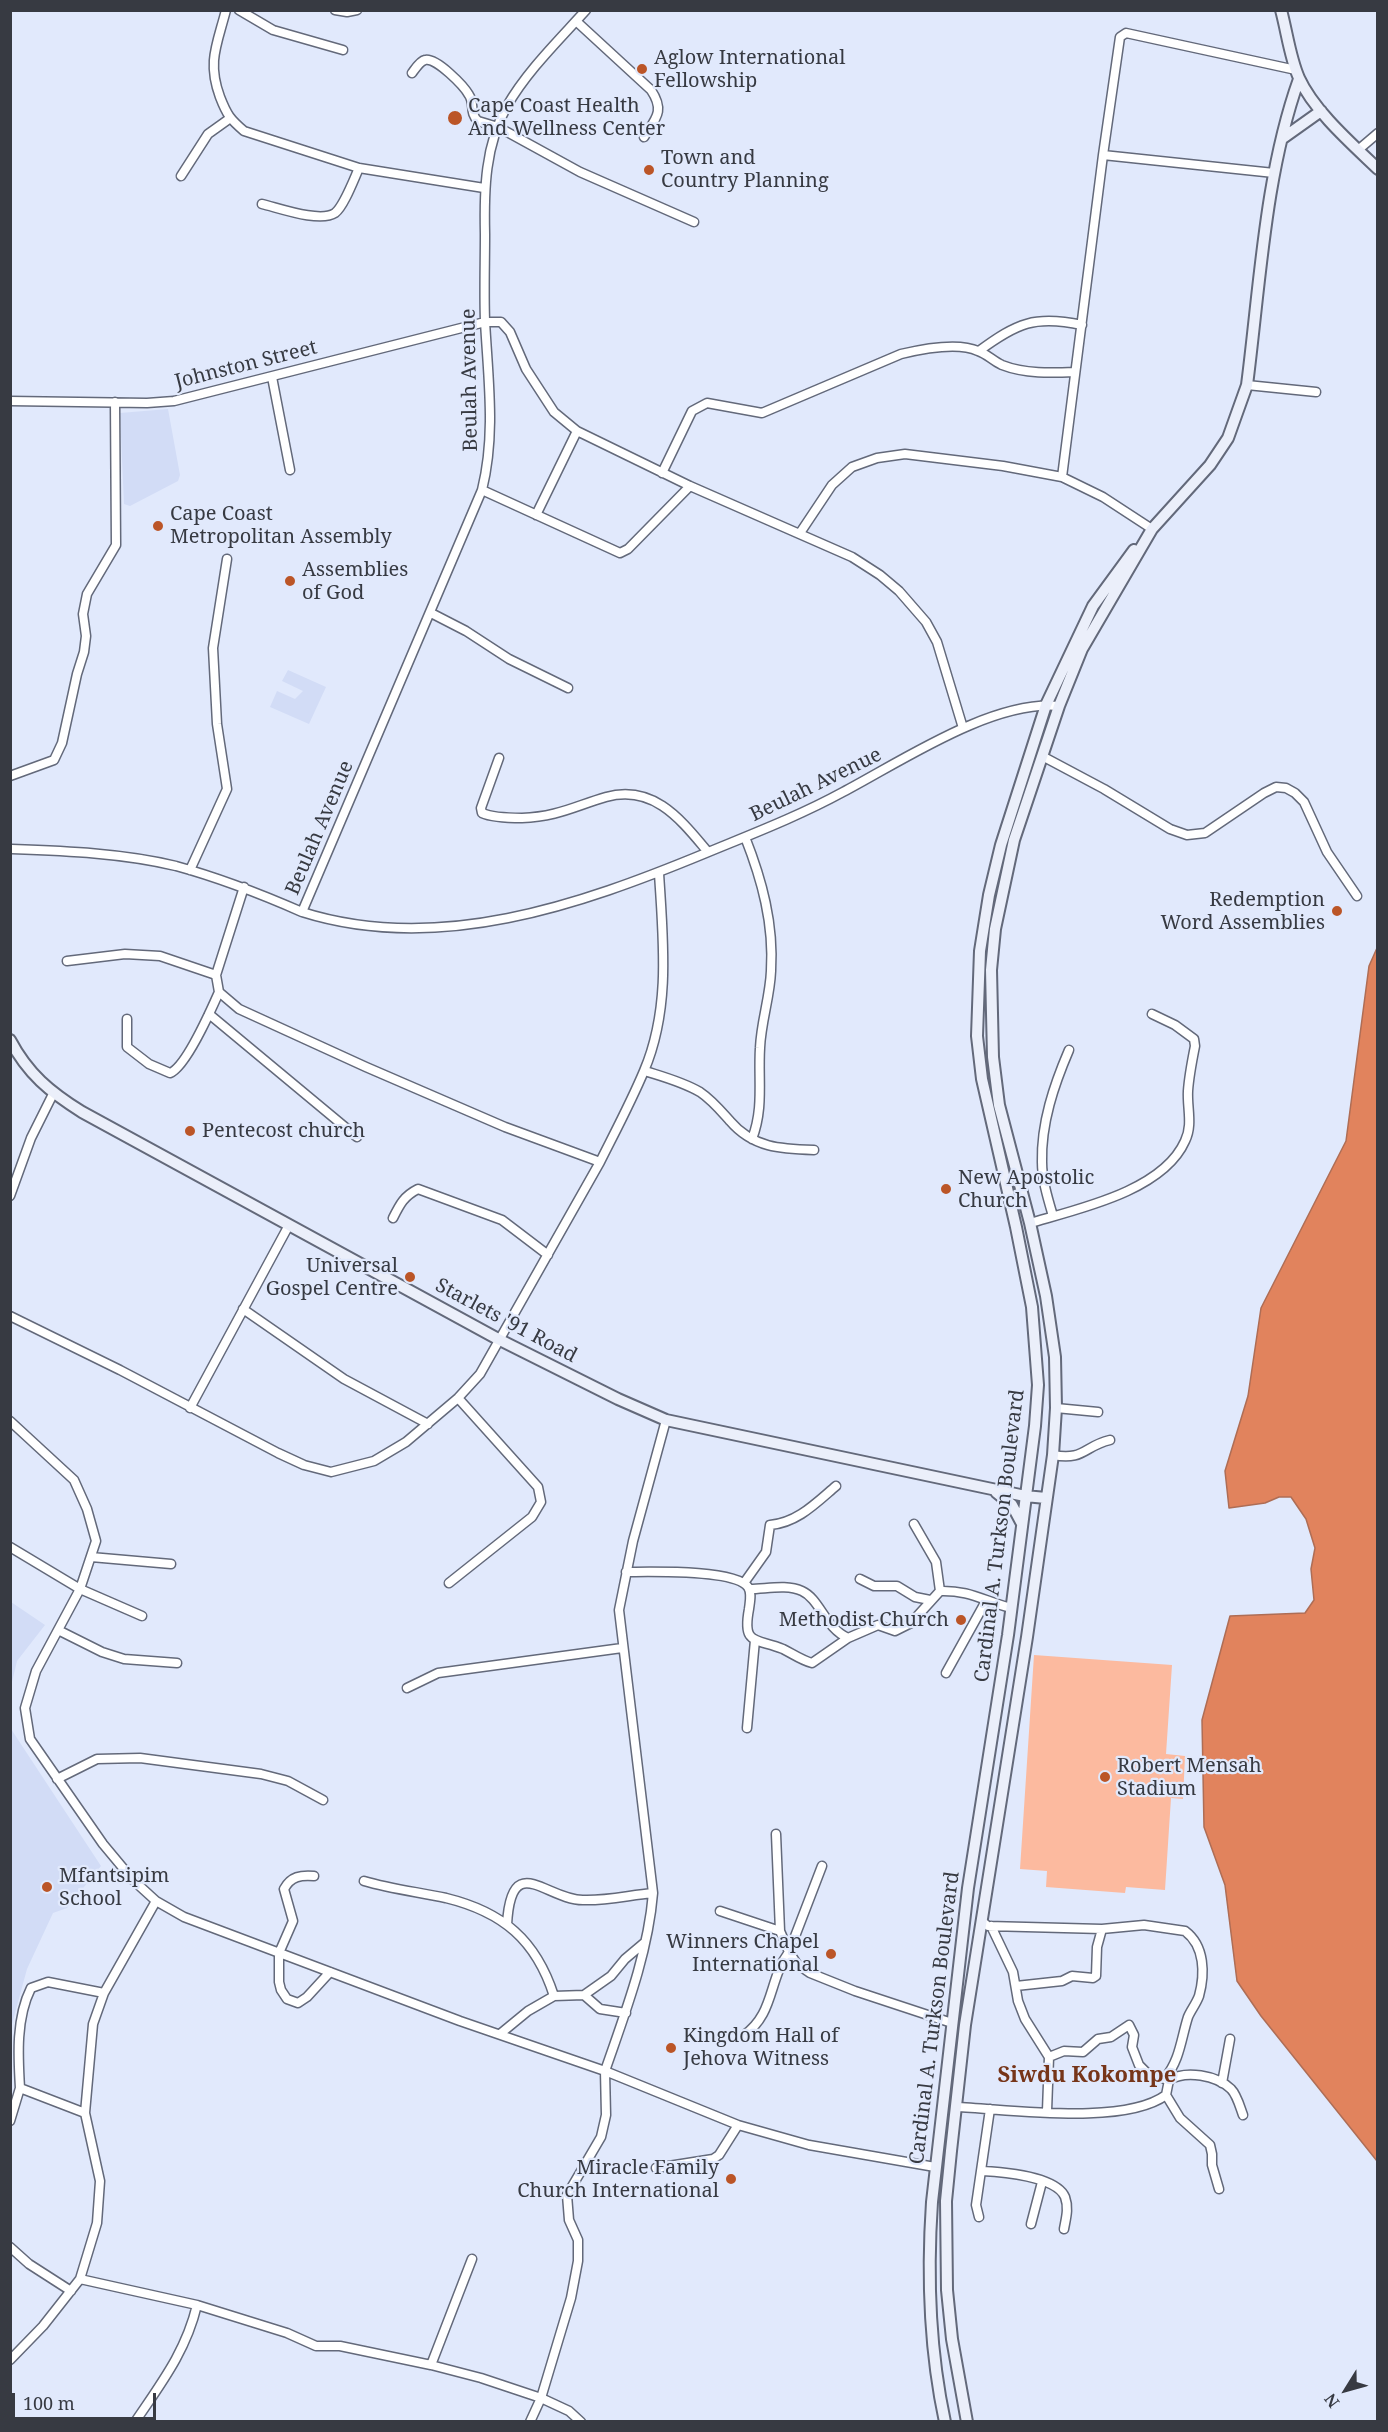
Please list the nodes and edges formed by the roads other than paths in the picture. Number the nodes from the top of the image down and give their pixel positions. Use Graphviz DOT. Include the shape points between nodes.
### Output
graph roads {
  1 [pos="226,10"];
  2 [pos="239,10"];
  3 [pos="335,10"];
  4 [pos="357,10"];
  5 [pos="586,10"];
  6 [pos="1281,10"];
  7 [pos="576,21"];
  8 [pos="343,50"];
  9 [pos="412,73"];
  10 [pos="1298,74"];
  11 [pos="1321,111"];
  12 [pos="1287,114"];
  13 [pos="229,118"];
  14 [pos="1301,124"];
  15 [pos="498,127"];
  16 [pos="1377,134"];
  17 [pos="644,138"];
  18 [pos="1283,138"];
  19 [pos="1358,150"];
  20 [pos="1103,155"];
  21 [pos="359,168"];
  22 [pos="1377,169"];
  23 [pos="1274,173"];
  24 [pos="181,176"];
  25 [pos="484,188"];
  26 [pos="262,204"];
  27 [pos="694,222"];
  28 [pos="485,322"];
  29 [pos="1082,325"];
  30 [pos="979,351"];
  31 [pos="1075,372"];
  32 [pos="272,376"];
  33 [pos="1247,385"];
  34 [pos="1316,392"];
  35 [pos="10,401"];
  36 [pos="115,402"];
  37 [pos="577,431"];
  38 [pos="290,470"];
  39 [pos="662,473"];
  40 [pos="1062,477"];
  41 [pos="690,486"];
  42 [pos="482,490"];
  43 [pos="536,515"];
  44 [pos="800,533"];
  45 [pos="1150,534"];
  46 [pos="227,559"];
  47 [pos="431,613"];
  48 [pos="568,688"];
  49 [pos="1046,705"];
  50 [pos="1059,706"];
  51 [pos="963,728"];
  52 [pos="1042,756"];
  53 [pos="499,758"];
  54 [pos="10,776"];
  55 [pos="745,837"];
  56 [pos="10,849"];
  57 [pos="708,852"];
  58 [pos="190,870"];
  59 [pos="659,873"];
  60 [pos="244,887"];
  61 [pos="1357,896"];
  62 [pos="302,912"];
  63 [pos="67,961"];
  64 [pos="216,975"];
  65 [pos="219,992"];
  66 [pos="209,1014"];
  67 [pos="1152,1014"];
  68 [pos="127,1019"];
  69 [pos="10,1040"];
  70 [pos="1069,1050"];
  71 [pos="645,1071"];
  72 [pos="53,1094"];
  73 [pos="357,1137"];
  74 [pos="752,1139"];
  75 [pos="814,1150"];
  76 [pos="600,1162"];
  77 [pos="10,1196"];
  78 [pos="1053,1216"];
  79 [pos="393,1218"];
  80 [pos="1030,1223"];
  81 [pos="289,1225"];
  82 [pos="548,1256"];
  83 [pos="243,1309"];
  84 [pos="10,1316"];
  85 [pos="498,1338"];
  86 [pos="458,1398"];
  87 [pos="190,1408"];
  88 [pos="1056,1408"];
  89 [pos="1098,1412"];
  90 [pos="666,1420"];
  91 [pos="10,1421"];
  92 [pos="428,1424"];
  93 [pos="1110,1440"];
  94 [pos="1053,1455"];
  95 [pos="836,1486"];
  96 [pos="994,1490"];
  97 [pos="1025,1496"];
  98 [pos="1046,1498"];
  99 [pos="1021,1522"];
  100 [pos="915,1524"];
  101 [pos="10,1547"];
  102 [pos="91,1557"];
  103 [pos="171,1564"];
  104 [pos="626,1572"];
  105 [pos="860,1579"];
  106 [pos="448,1583"];
  107 [pos="747,1586"];
  108 [pos="80,1589"];
  109 [pos="940,1591"];
  110 [pos="930,1600"];
  111 [pos="987,1601"];
  112 [pos="1011,1608"];
  113 [pos="142,1616"];
  114 [pos="58,1630"];
  115 [pos="1008,1635"];
  116 [pos="1027,1637"];
  117 [pos="848,1638"];
  118 [pos="754,1640"];
  119 [pos="622,1648"];
  120 [pos="177,1663"];
  121 [pos="946,1673"];
  122 [pos="406,1688"];
  123 [pos="747,1728"];
  124 [pos="57,1779"];
  125 [pos="323,1800"];
  126 [pos="776,1834"];
  127 [pos="822,1866"];
  128 [pos="314,1876"];
  129 [pos="364,1881"];
  130 [pos="968,1888"];
  131 [pos="987,1888"];
  132 [pos="652,1893"];
  133 [pos="156,1901"];
  134 [pos="720,1911"];
  135 [pos="987,1924"];
  136 [pos="507,1925"];
  137 [pos="1102,1929"];
  138 [pos="780,1931"];
  139 [pos="645,1943"];
  140 [pos="789,1952"];
  141 [pos="279,1953"];
  142 [pos="330,1972"];
  143 [pos="1017,1986"];
  144 [pos="104,1993"];
  145 [pos="584,1995"];
  146 [pos="554,1996"];
  147 [pos="626,2013"];
  148 [pos="952,2023"];
  149 [pos="500,2034"];
  150 [pos="743,2036"];
  151 [pos="1230,2039"];
  152 [pos="1049,2057"];
  153 [pos="605,2071"];
  154 [pos="1167,2079"];
  155 [pos="1222,2083"];
  156 [pos="20,2088"];
  157 [pos="1166,2095"];
  158 [pos="956,2107"];
  159 [pos="990,2109"];
  160 [pos="1047,2112"];
  161 [pos="85,2113"];
  162 [pos="1243,2115"];
  163 [pos="941,2117"];
  164 [pos="954,2119"];
  165 [pos="10,2121"];
  166 [pos="738,2125"];
  167 [pos="935,2167"];
  168 [pos="656,2168"];
  169 [pos="982,2171"];
  170 [pos="1042,2182"];
  171 [pos="1219,2188"];
  172 [pos="979,2217"];
  173 [pos="1031,2224"];
  174 [pos="1064,2229"];
  175 [pos="10,2247"];
  176 [pos="472,2259"];
  177 [pos="80,2279"];
  178 [pos="71,2291"];
  179 [pos="196,2305"];
  180 [pos="10,2360"];
  181 [pos="431,2365"];
  182 [pos="542,2398"];
  183 [pos="135,2421"];
  184 [pos="530,2421"];
  185 [pos="581,2421"];
  186 [pos="945,2421"];
  187 [pos="967,2421"];
  1 -- 13 [label="street" via="212,73"];
  2 -- 8 [label="street" via="282,33"];
  3 -- 4 [label="street"];
  5 -- 7 [label="street, Beulah Avenue"];
  6 -- 10 [label="street"];
  7 -- 15 [label="street, Beulah Avenue" via="507,105"];
  7 -- 17 [label="street" via="657,99 658,114"];
  9 -- 15 [label="street" via="424,60 439,64 469,94 475,119"];
  10 -- 11 [label="street"];
  10 -- 12 [label="street"];
  10 -- 20 [label="street" via="1124,33 1120,37"];
  11 -- 14 [label="street"];
  11 -- 19 [label="street"];
  12 -- 14 [label="street"];
  12 -- 18 [label="street"];
  13 -- 21 [label="street" via="244,131"];
  13 -- 24 [label="street" via="208,134"];
  14 -- 18 [label="street"];
  15 -- 25 [label="street, Beulah Avenue"];
  15 -- 27 [label="street" via="580,172"];
  16 -- 19 [label="street"];
  18 -- 23 [label="street"];
  19 -- 22 [label="street"];
  20 -- 23 [label="street"];
  20 -- 29 [label="street"];
  21 -- 25 [label="street"];
  21 -- 26 [label="street" via="334,213 323,217"];
  23 -- 33 [label="street"];
  25 -- 28 [label="street, Beulah Avenue"];
  28 -- 32 [label="street, Johnston Street"];
  28 -- 37 [label="street" via="506,326 526,369 554,412"];
  28 -- 42 [label="street, Beulah Avenue" via="490,379 489,454"];
  29 -- 30 [label="street" via="1060,320 1036,321 1007,332"];
  29 -- 31 [label="street"];
  30 -- 31 [label="street" via="1025,371"];
  30 -- 39 [label="street" via="942,348 901,354 762,413 698,406"];
  31 -- 40 [label="street"];
  32 -- 36 [label="street, Johnston Street" via="174,401"];
  32 -- 38 [label="street"];
  33 -- 34 [label="street"];
  33 -- 45 [label="street" via="1228,438 1210,465"];
  35 -- 36 [label="street, Johnston Street"];
  36 -- 54 [label="street" via="116,545 87,594 82,614 84,652 62,743 54,760"];
  37 -- 39 [label="street"];
  37 -- 43 [label="street"];
  39 -- 41 [label="street"];
  40 -- 44 [label="street" via="947,458 904,454 877,458 852,467 832,485"];
  40 -- 45 [label="street" via="1104,497"];
  41 -- 43 [label="street" via="620,553"];
  41 -- 44 [label="street"];
  42 -- 43 [label="street"];
  42 -- 47 [label="street, Beulah Avenue"];
  44 -- 51 [label="street" via="852,557 913,606 943,656"];
  45 -- 49 [label="street, Cardinal A. Turkson Boulevard" via="1093,606"];
  45 -- 50 [label="street, Cardinal A. Turkson Boulevard" via="1082,649"];
  46 -- 58 [label="street" via="213,648 217,724 227,789"];
  47 -- 48 [label="street"];
  47 -- 62 [label="street, Beulah Avenue"];
  49 -- 50 [label="street, Beulah Avenue"];
  49 -- 51 [label="street, Beulah Avenue"];
  49 -- 97 [label="street, Cardinal A. Turkson Boulevard" via="998,855 980,951 977,995 983,1089 1032,1307 1038,1384"];
  50 -- 52 [label="street, Cardinal A. Turkson Boulevard"];
  51 -- 55 [label="street, Beulah Avenue" via="842,793"];
  52 -- 61 [label="street" via="1187,835 1204,833 1270,790 1286,788 1304,802 1330,858"];
  52 -- 80 [label="street, Cardinal A. Turkson Boulevard" via="1003,885 991,970 993,1057 999,1105"];
  53 -- 57 [label="street" via="481,808 486,815 544,817 606,797 638,795 671,812"];
  55 -- 57 [label="street, Beulah Avenue"];
  55 -- 74 [label="street" via="765,897 771,949 769,994 760,1042 759,1115"];
  56 -- 58 [label="street" via="136,859"];
  57 -- 59 [label="street, Beulah Avenue"];
  58 -- 60 [label="street"];
  59 -- 62 [label="street, Beulah Avenue" via="561,905 469,925 374,926"];
  59 -- 71 [label="street" via="664,977"];
  60 -- 62 [label="street"];
  60 -- 64 [label="street"];
  63 -- 64 [label="street" via="125,954 160,956"];
  64 -- 65 [label="street"];
  65 -- 66 [label="street"];
  65 -- 76 [label="street" via="239,1009 366,1067"];
  66 -- 68 [label="street" via="178,1070 170,1073 149,1064 127,1047"];
  66 -- 73 [label="street"];
  67 -- 78 [label="street" via="1194,1039 1186,1141 1175,1158 1142,1184"];
  69 -- 72 [label="street, Starlets '91 Road" via="20,1058"];
  70 -- 78 [label="street" via="1049,1104 1043,1146 1043,1177"];
  71 -- 74 [label="street" via="686,1084 703,1094"];
  71 -- 76 [label="street"];
  72 -- 77 [label="street"];
  72 -- 81 [label="street, Starlets '91 Road"];
  74 -- 75 [label="street" via="775,1149"];
  76 -- 82 [label="street"];
  78 -- 80 [label="street"];
  79 -- 82 [label="street" via="407,1194 418,1189 502,1220"];
  80 -- 88 [label="street, Cardinal A. Turkson Boulevard" via="1055,1357"];
  81 -- 83 [label="street"];
  81 -- 85 [label="street, Starlets '91 Road"];
  82 -- 85 [label="street"];
  83 -- 87 [label="street"];
  83 -- 92 [label="street" via="344,1379"];
  84 -- 87 [label="street"];
  85 -- 86 [label="street" via="480,1374"];
  85 -- 90 [label="street, Starlets '91 Road" via="618,1400"];
  86 -- 92 [label="street"];
  86 -- 106 [label="street" via="538,1487 541,1502 532,1517"];
  87 -- 92 [label="street" via="304,1465 331,1472 374,1461"];
  88 -- 89 [label="street"];
  88 -- 94 [label="street, Cardinal A. Turkson Boulevard"];
  90 -- 96 [label="street, Starlets '91 Road"];
  90 -- 104 [label="street"];
  91 -- 102 [label="street" via="74,1480 96,1541"];
  93 -- 94 [label="street" via="1069,1458"];
  94 -- 98 [label="street, Cardinal A. Turkson Boulevard"];
  95 -- 107 [label="street" via="793,1519 770,1525 766,1552"];
  96 -- 97 [label="street, Starlets '91 Road"];
  96 -- 99 [label="street" via="1012,1505"];
  97 -- 98 [label="street, Starlets '91 Road"];
  97 -- 99 [label="street, Cardinal A. Turkson Boulevard"];
  98 -- 116 [label="street, Cardinal A. Turkson Boulevard"];
  99 -- 112 [label="street, Cardinal A. Turkson Boulevard"];
  100 -- 109 [label="street" via="936,1562"];
  101 -- 108 [label="street"];
  102 -- 103 [label="street"];
  102 -- 108 [label="street"];
  104 -- 107 [label="street" via="709,1573"];
  104 -- 119 [label="street" via="619,1610"];
  105 -- 110 [label="street" via="874,1586 897,1586 915,1597"];
  107 -- 117 [label="street" via="800,1590 811,1597 834,1629"];
  107 -- 118 [label="street" via="750,1598 746,1626"];
  108 -- 113 [label="street"];
  108 -- 114 [label="street"];
  109 -- 110 [label="street"];
  109 -- 111 [label="street" via="969,1593"];
  110 -- 117 [label="street" via="902,1628 891,1631 878,1625"];
  111 -- 112 [label="street"];
  111 -- 121 [label="street"];
  112 -- 115 [label="street, Cardinal A. Turkson Boulevard"];
  114 -- 120 [label="street" via="124,1659"];
  114 -- 124 [label="street" via="36,1671 25,1708 30,1739"];
  115 -- 116 [label="street"];
  115 -- 130 [label="street, Cardinal A. Turkson Boulevard"];
  116 -- 131 [label="street, Cardinal A. Turkson Boulevard"];
  117 -- 118 [label="street" via="812,1664"];
  118 -- 123 [label="street"];
  119 -- 122 [label="street" via="438,1673"];
  119 -- 132 [label="street"];
  124 -- 125 [label="street" via="97,1759 140,1758 261,1773 288,1781"];
  124 -- 133 [label="street" via="103,1844"];
  126 -- 138 [label="street"];
  127 -- 140 [label="street"];
  128 -- 141 [label="street" via="300,1875 284,1889 293,1921"];
  129 -- 136 [label="street" via="467,1904"];
  130 -- 131 [label="street"];
  130 -- 148 [label="street, Cardinal A. Turkson Boulevard"];
  131 -- 135 [label="street, Cardinal A. Turkson Boulevard"];
  132 -- 136 [label="street" via="582,1900 532,1882 519,1886 508,1901"];
  132 -- 139 [label="street"];
  133 -- 141 [label="street" via="184,1917"];
  133 -- 144 [label="street"];
  134 -- 138 [label="street"];
  135 -- 137 [label="street"];
  135 -- 143 [label="street"];
  135 -- 158 [label="street, Cardinal A. Turkson Boulevard" via="965,2025"];
  136 -- 146 [label="street" via="525,1941 545,1970"];
  137 -- 143 [label="street" via="1094,1978 1068,1977 1062,1982"];
  137 -- 154 [label="street" via="1144,1925 1185,1931 1201,1951 1199,1995"];
  138 -- 140 [label="street"];
  139 -- 145 [label="street" via="611,1976"];
  139 -- 147 [label="street"];
  140 -- 148 [label="street" via="810,1973"];
  140 -- 150 [label="street" via="779,1965 771,2001 753,2030"];
  141 -- 142 [label="street"];
  141 -- 142 [label="street" via="280,1990 286,1999 298,2003"];
  142 -- 149 [label="street"];
  143 -- 152 [label="street" via="1025,2019"];
  144 -- 156 [label="street" via="48,1982 31,1988 21,2024"];
  144 -- 161 [label="street" via="93,2024"];
  145 -- 146 [label="street"];
  145 -- 147 [label="street" via="600,2009"];
  146 -- 149 [label="street"];
  147 -- 153 [label="street"];
  148 -- 163 [label="street, Cardinal A. Turkson Boulevard"];
  149 -- 153 [label="street"];
  151 -- 155 [label="street"];
  152 -- 154 [label="street" via="1064,2051 1083,2052 1098,2039 1111,2037 1129,2025 1139,2065 1148,2074"];
  152 -- 160 [label="street"];
  153 -- 166 [label="street"];
  153 -- 182 [label="street" via="606,2115 601,2137 567,2195 568,2220 578,2240 578,2261"];
  154 -- 155 [label="street" via="1185,2074"];
  154 -- 157 [label="street"];
  155 -- 162 [label="street" via="1235,2095"];
  156 -- 161 [label="street"];
  156 -- 165 [label="street"];
  157 -- 160 [label="street" via="1153,2104 1124,2111"];
  157 -- 171 [label="street" via="1180,2118 1210,2145"];
  158 -- 159 [label="street"];
  158 -- 164 [label="street, Cardinal A. Turkson Boulevard"];
  159 -- 160 [label="street"];
  159 -- 169 [label="street"];
  161 -- 177 [label="street" via="100,2181 97,2223"];
  163 -- 164 [label="street"];
  163 -- 167 [label="street, Cardinal A. Turkson Boulevard"];
  164 -- 187 [label="street, Cardinal A. Turkson Boulevard" via="946,2201 947,2290"];
  166 -- 167 [label="street" via="809,2145"];
  166 -- 168 [label="street" via="713,2159"];
  167 -- 186 [label="street, Cardinal A. Turkson Boulevard" via="928,2252 929,2307"];
  169 -- 170 [label="street" via="1016,2173"];
  169 -- 172 [label="street" via="976,2205"];
  170 -- 173 [label="street"];
  170 -- 174 [label="street" via="1058,2188 1064,2196 1068,2209"];
  175 -- 178 [label="street"];
  176 -- 181 [label="street"];
  177 -- 178 [label="street"];
  177 -- 179 [label="street"];
  178 -- 180 [label="street"];
  179 -- 181 [label="street" via="316,2346 340,2346"];
  179 -- 183 [label="street" via="182,2350"];
  181 -- 182 [label="street"];
  182 -- 184 [label="street"];
  182 -- 185 [label="street"];
}
